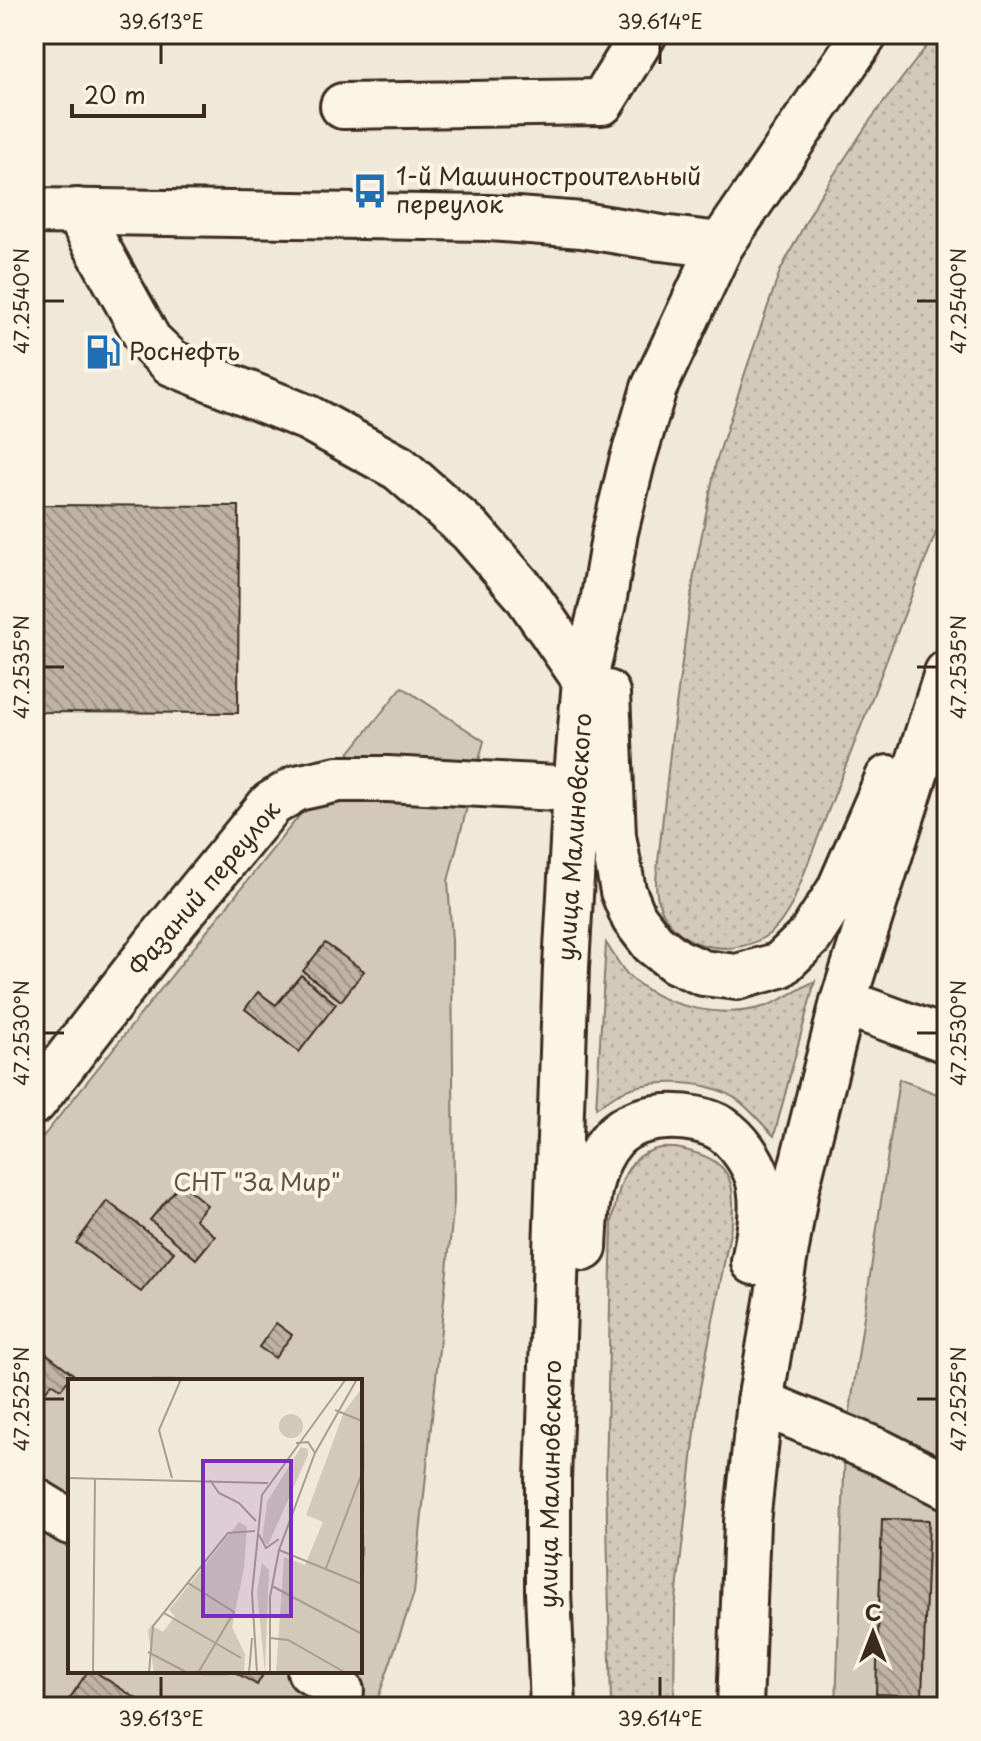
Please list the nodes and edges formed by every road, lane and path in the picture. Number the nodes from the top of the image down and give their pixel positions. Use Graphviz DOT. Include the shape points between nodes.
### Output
graph roads {
  1 [pos="644,34"];
  2 [pos="865,34"];
  3 [pos="343,106"];
  4 [pos="55,211"];
  5 [pos="721,245"];
  6 [pos="603,603"];
  7 [pos="947,649"];
  8 [pos="947,673"];
  9 [pos="585,680"];
  10 [pos="576,789"];
  11 [pos="843,1002"];
  12 [pos="947,1040"];
  13 [pos="34,1102"];
  14 [pos="760,1402"];
  15 [pos="548,1480"];
  16 [pos="947,1486"];
  17 [pos="34,1500"];
  18 [pos="68,1521"];
  19 [pos="747,1522"];
  20 [pos="553,1707"];
  21 [pos="740,1707"];
  1 -- 3 [label="main road" via="602,102"];
  2 -- 5 [label="main road, улица Малиновского"];
  4 -- 5 [label="main road" via="490,218"];
  4 -- 9 [label="main road" via="149,341 172,363 308,418 399,468 471,531 525,593"];
  5 -- 6 [label="main road, улица Малиновского" via="654,388 615,532"];
  6 -- 7 [label="main road" via="613,836 623,891 653,943 703,973 737,977 780,965 810,936 839,891"];
  6 -- 9 [label="main road, улица Малиновского"];
  8 -- 11 [label="main road"];
  9 -- 10 [label="main road, улица Малиновского"];
  10 -- 13 [label="main road, Фазаний переулок" via="387,779 338,779 297,788 271,804"];
  10 -- 15 [label="main road, улица Малиновского"];
  11 -- 12 [label="main road"];
  11 -- 14 [label="main road" via="796,1189"];
  14 -- 16 [label="main road"];
  14 -- 19 [label="main road"];
  15 -- 19 [label="main road" via="577,1403 587,1195 598,1162 614,1137 638,1121 695,1119 722,1129 744,1150 763,1206 731,1413"];
  15 -- 20 [label="main road, улица Малиновского"];
  17 -- 18 [label="main road"];
  19 -- 21 [label="main road"];
}
